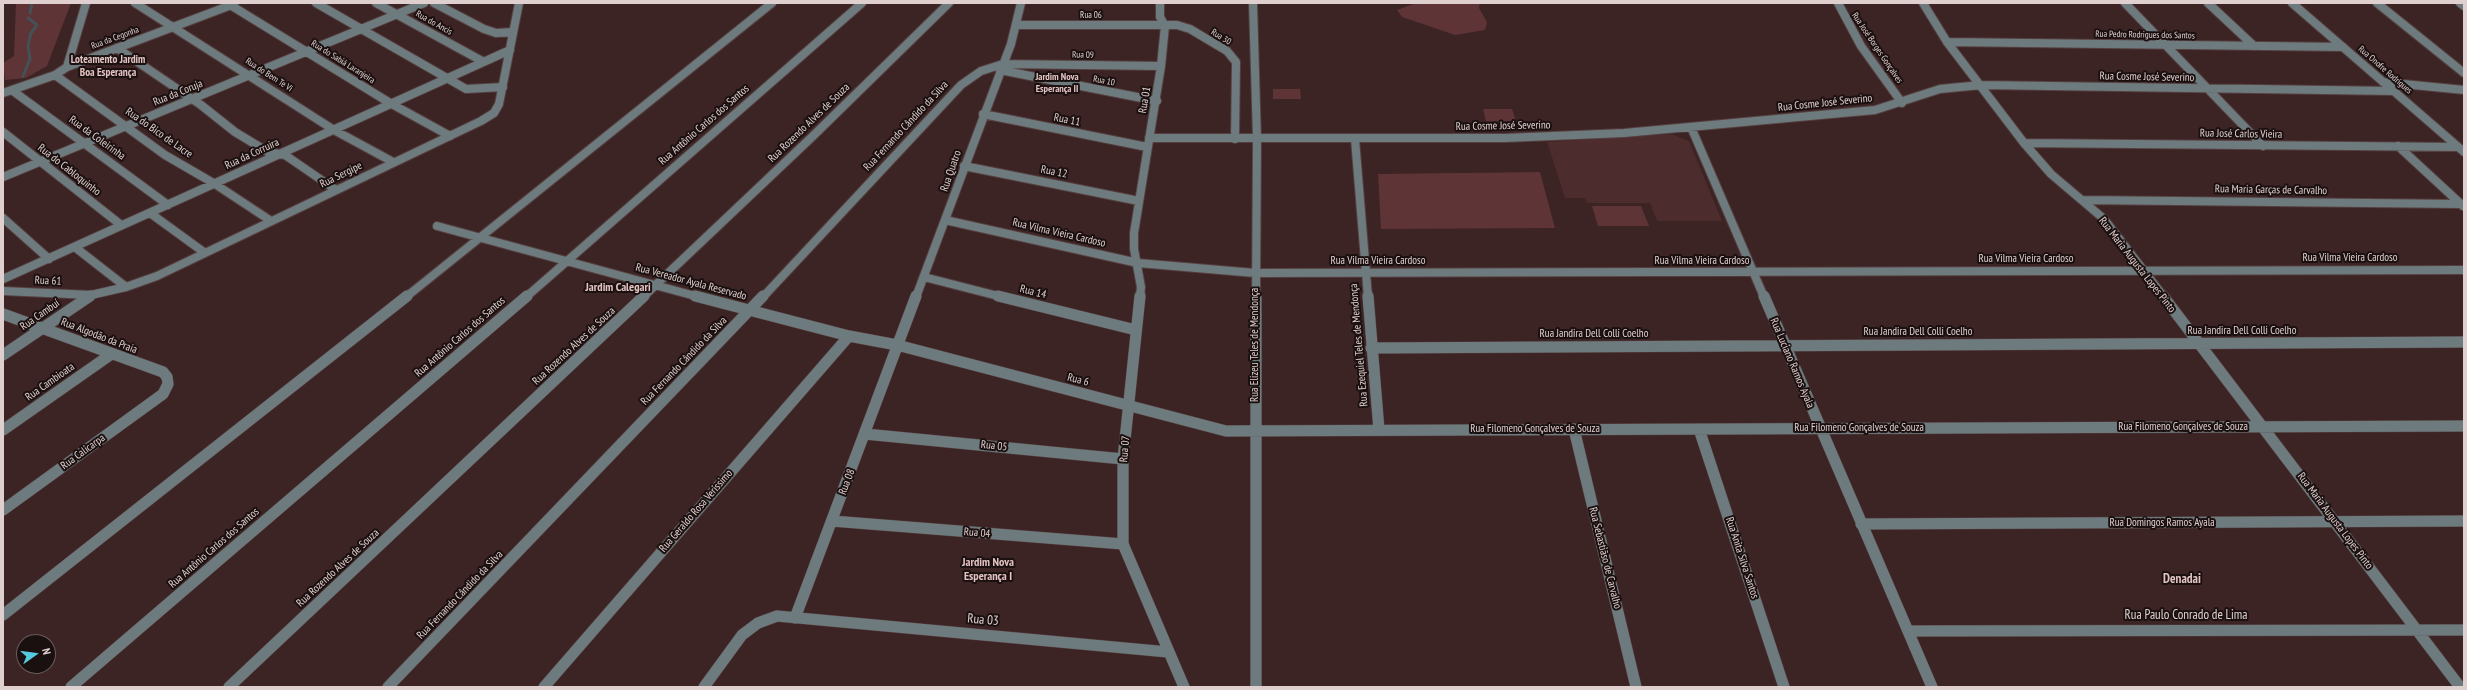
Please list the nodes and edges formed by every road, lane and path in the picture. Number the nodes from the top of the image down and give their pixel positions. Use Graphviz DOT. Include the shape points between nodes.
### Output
graph roads {
  1 [pos="86,3"];
  2 [pos="135,3"];
  3 [pos="316,3"];
  4 [pos="376,3"];
  5 [pos="424,3"];
  6 [pos="434,3"];
  7 [pos="519,3"];
  8 [pos="772,3"];
  9 [pos="862,3"];
  10 [pos="949,3"];
  11 [pos="1021,3"];
  12 [pos="1160,3"];
  13 [pos="1253,3"];
  14 [pos="1838,3"];
  15 [pos="1923,3"];
  16 [pos="2125,3"];
  17 [pos="2208,3"];
  18 [pos="2292,3"];
  19 [pos="2376,3"];
  20 [pos="2460,3"];
  21 [pos="231,4"];
  22 [pos="2464,6"];
  23 [pos="397,14"];
  24 [pos="1016,25"];
  25 [pos="1165,26"];
  26 [pos="174,27"];
  27 [pos="362,28"];
  28 [pos="513,32"];
  29 [pos="1948,42"];
  30 [pos="2166,46"];
  31 [pos="2254,46"];
  32 [pos="2343,47"];
  33 [pos="117,48"];
  34 [pos="510,50"];
  35 [pos="307,52"];
  36 [pos="482,61"];
  37 [pos="1161,66"];
  38 [pos="67,67"];
  39 [pos="1002,67"];
  40 [pos="2464,73"];
  41 [pos="251,74"];
  42 [pos="55,75"];
  43 [pos="445,78"];
  44 [pos="2383,82"];
  45 [pos="1981,85"];
  46 [pos="503,87"];
  47 [pos="2206,88"];
  48 [pos="2464,90"];
  49 [pos="12,91"];
  50 [pos="2393,91"];
  51 [pos="3,93"];
  52 [pos="191,100"];
  53 [pos="1157,101"];
  54 [pos="390,103"];
  55 [pos="1902,103"];
  56 [pos="983,114"];
  57 [pos="127,126"];
  58 [pos="1691,127"];
  59 [pos="334,130"];
  60 [pos="3,132"];
  61 [pos="450,136"];
  62 [pos="1235,139"];
  63 [pos="1355,139"];
  64 [pos="1257,140"];
  65 [pos="1148,142"];
  66 [pos="85,143"];
  67 [pos="2024,143"];
  68 [pos="2263,146"];
  69 [pos="2398,146"];
  70 [pos="2461,149"];
  71 [pos="276,155"];
  72 [pos="40,161"];
  73 [pos="393,162"];
  74 [pos="964,166"];
  75 [pos="3,177"];
  76 [pos="215,184"];
  77 [pos="336,190"];
  78 [pos="1139,200"];
  79 [pos="2082,200"];
  80 [pos="168,205"];
  81 [pos="2462,205"];
  82 [pos="150,213"];
  83 [pos="3,218"];
  84 [pos="945,220"];
  85 [pos="271,221"];
  86 [pos="121,226"];
  87 [pos="437,226"];
  88 [pos="479,239"];
  89 [pos="76,248"];
  90 [pos="205,253"];
  91 [pos="49,260"];
  92 [pos="567,261"];
  93 [pos="1138,263"];
  94 [pos="2464,270"];
  95 [pos="2142,271"];
  96 [pos="1753,272"];
  97 [pos="1255,273"];
  98 [pos="1366,273"];
  99 [pos="924,277"];
  100 [pos="3,279"];
  101 [pos="656,284"];
  102 [pos="126,287"];
  103 [pos="3,291"];
  104 [pos="91,295"];
  105 [pos="750,310"];
  106 [pos="3,314"];
  107 [pos="44,328"];
  108 [pos="1136,330"];
  109 [pos="849,336"];
  110 [pos="2464,342"];
  111 [pos="2198,344"];
  112 [pos="897,345"];
  113 [pos="1784,345"];
  114 [pos="1371,348"];
  115 [pos="3,355"];
  116 [pos="110,355"];
  117 [pos="163,394"];
  118 [pos="1129,406"];
  119 [pos="2264,426"];
  120 [pos="2464,426"];
  121 [pos="1820,428"];
  122 [pos="1574,429"];
  123 [pos="1699,429"];
  124 [pos="3,430"];
  125 [pos="1378,430"];
  126 [pos="1255,432"];
  127 [pos="864,434"];
  128 [pos="1123,459"];
  129 [pos="3,510"];
  130 [pos="832,521"];
  131 [pos="2464,521"];
  132 [pos="2336,523"];
  133 [pos="1861,524"];
  134 [pos="1123,544"];
  135 [pos="3,615"];
  136 [pos="795,618"];
  137 [pos="2416,630"];
  138 [pos="2464,630"];
  139 [pos="1909,631"];
  140 [pos="1168,652"];
  141 [pos="71,687"];
  142 [pos="229,687"];
  143 [pos="388,687"];
  144 [pos="544,687"];
  145 [pos="704,687"];
  146 [pos="1184,687"];
  147 [pos="1256,687"];
  148 [pos="1636,687"];
  149 [pos="1784,687"];
  150 [pos="1932,687"];
  151 [pos="2460,687"];
  1 -- 38 [label="street"];
  2 -- 26 [label="street, Rua do Bem Te Vi"];
  3 -- 27 [label="street"];
  4 -- 23 [label="street, Rua do Ancis"];
  5 -- 23 [label="street, Rua da Coruja"];
  6 -- 28 [label="street" via="484,29 496,33"];
  7 -- 28 [label="street, Rua Sergipe"];
  8 -- 88 [label="street"];
  9 -- 92 [label="street, Rua Antônio Carlos dos Santos"];
  10 -- 101 [label="street, Rua Rozendo Alves de Souza"];
  11 -- 24 [label="street, Rua Quatro"];
  12 -- 25 [label="street, Rua 01" via="1160,17"];
  13 -- 64 [label="street, Rua Elizeu Teles de Mendonça"];
  14 -- 55 [label="street, Rua José Borges Gonçalves" via="1861,46"];
  15 -- 29 [label="street, Rua Maria Augusta Lopes Pinto"];
  16 -- 30 [label="street"];
  17 -- 31 [label="street"];
  18 -- 32 [label="street, Rua Onofre Rodrigues"];
  19 -- 40 [label="street"];
  20 -- 22 [label="street"];
  21 -- 26 [label="street, Rua da Cegonha"];
  21 -- 35 [label="street, Rua do Sabiá Laranjeira"];
  23 -- 27 [label="street, Rua da Coruja"];
  23 -- 36 [label="street, Rua do Ancis"];
  24 -- 25 [label="street, Rua 06"];
  24 -- 39 [label="street, Rua Quatro"];
  25 -- 37 [label="street, Rua 01"];
  25 -- 62 [label="street, Rua 30" via="1177,25 1190,29 1233,56 1236,62"];
  26 -- 33 [label="street, Rua da Cegonha"];
  26 -- 41 [label="street, Rua do Bem Te Vi"];
  27 -- 35 [label="street, Rua da Coruja"];
  27 -- 43 [label="street"];
  28 -- 34 [label="street, Rua Sergipe"];
  29 -- 30 [label="street, Rua Pedro Rodrigues dos Santos"];
  29 -- 45 [label="street, Rua Maria Augusta Lopes Pinto"];
  30 -- 31 [label="street, Rua Pedro Rodrigues dos Santos"];
  30 -- 47 [label="street"];
  31 -- 32 [label="street, Rua Pedro Rodrigues dos Santos"];
  32 -- 44 [label="street, Rua Onofre Rodrigues"];
  33 -- 38 [label="street, Rua da Cegonha"];
  33 -- 52 [label="street"];
  34 -- 36 [label="street, Rua da Corruira"];
  34 -- 46 [label="street, Rua Sergipe"];
  35 -- 41 [label="street, Rua da Coruja"];
  35 -- 54 [label="street, Rua do Sabiá Laranjeira"];
  36 -- 43 [label="street, Rua da Corruira"];
  37 -- 39 [label="street, Rua 09"];
  37 -- 53 [label="street, Rua 01"];
  38 -- 42 [label="street, Rua da Cegonha"];
  39 -- 53 [label="street, Rua 10"];
  39 -- 56 [label="street, Rua Quatro"];
  39 -- 105 [label="street, Rua Fernando Cândido da Silva" via="981,71 961,85"];
  41 -- 52 [label="street, Rua da Coruja"];
  41 -- 59 [label="street, Rua do Bem Te Vi"];
  42 -- 49 [label="street, Rua da Cegonha"];
  42 -- 57 [label="street, Rua do Bico de Lacre"];
  43 -- 46 [label="street" via="466,89"];
  43 -- 54 [label="street, Rua da Corruira"];
  44 -- 48 [label="street"];
  44 -- 50 [label="street, Rua Onofre Rodrigues"];
  45 -- 47 [label="street, Rua Cosme José Severino"];
  45 -- 55 [label="street, Rua Cosme José Severino" via="1940,89 1912,97"];
  45 -- 67 [label="street, Rua Maria Augusta Lopes Pinto"];
  46 -- 61 [label="street, Rua Sergipe" via="494,113"];
  47 -- 50 [label="street, Rua Cosme José Severino"];
  47 -- 68 [label="street"];
  49 -- 51 [label="street, Rua da Cegonha"];
  49 -- 66 [label="street, Rua da Coleirinha"];
  50 -- 70 [label="street, Rua Onofre Rodrigues"];
  52 -- 57 [label="street, Rua da Coruja"];
  52 -- 71 [label="street" via="235,132"];
  53 -- 65 [label="street, Rua 01"];
  54 -- 59 [label="street, Rua da Corruira"];
  54 -- 61 [label="street, Rua do Sabiá Laranjeira"];
  55 -- 58 [label="street, Rua Cosme José Severino" via="1845,113"];
  56 -- 65 [label="street, Rua 11"];
  56 -- 74 [label="street, Rua Quatro"];
  57 -- 66 [label="street, Rua da Coruja"];
  57 -- 76 [label="street, Rua do Bico de Lacre" via="165,154"];
  58 -- 63 [label="street, Rua Cosme José Severino" via="1624,133 1505,138"];
  58 -- 96 [label="street, Rua Luciano Ramos Ayala"];
  59 -- 71 [label="street, Rua da Corruira"];
  59 -- 73 [label="street, Rua do Bem Te Vi"];
  60 -- 72 [label="street, Rua do Cabloquinho"];
  61 -- 73 [label="street, Rua Sergipe"];
  62 -- 64 [label="street, Rua 11"];
  62 -- 65 [label="street, Rua 11"];
  63 -- 64 [label="street, Rua Cosme José Severino"];
  63 -- 98 [label="street, Rua Ezequiel Teles de Mendonça"];
  64 -- 97 [label="street, Rua Elizeu Teles de Mendonça"];
  65 -- 78 [label="street, Rua 01"];
  66 -- 72 [label="street, Rua da Coruja"];
  66 -- 80 [label="street, Rua da Coleirinha"];
  67 -- 68 [label="street, Rua José Carlos Vieira"];
  67 -- 79 [label="street, Rua Maria Augusta Lopes Pinto" via="2051,174"];
  68 -- 69 [label="street, Rua José Carlos Vieira"];
  69 -- 70 [label="street, Rua José Carlos Vieira"];
  69 -- 81 [label="street"];
  71 -- 76 [label="street, Rua da Corruira"];
  71 -- 77 [label="street" via="285,155"];
  72 -- 75 [label="street, Rua da Coruja"];
  72 -- 86 [label="street, Rua do Cabloquinho"];
  73 -- 77 [label="street, Rua Sergipe"];
  74 -- 78 [label="street, Rua 12"];
  74 -- 84 [label="street, Rua Quatro"];
  76 -- 80 [label="street, Rua da Corruira"];
  76 -- 85 [label="street, Rua do Bico de Lacre"];
  77 -- 85 [label="street, Rua Sergipe"];
  78 -- 93 [label="street, Rua 07" via="1134,233"];
  79 -- 81 [label="street, Rua Maria Garças de Carvalho"];
  79 -- 95 [label="street, Rua Maria Augusta Lopes Pinto" via="2104,219"];
  80 -- 82 [label="street, Rua da Corruira"];
  82 -- 86 [label="street, Rua da Corruira"];
  82 -- 90 [label="street"];
  83 -- 91 [label="street"];
  84 -- 93 [label="street, Rua Vilma Vieira Cardoso"];
  84 -- 99 [label="street, Rua Quatro"];
  85 -- 90 [label="street, Rua Sergipe"];
  86 -- 89 [label="street, Rua da Corruira"];
  87 -- 88 [label="street, Rua Vereador Ayala Reservado"];
  88 -- 92 [label="street, Rua Vereador Ayala Reservado"];
  88 -- 135 [label="street"];
  89 -- 91 [label="street, Rua da Corruira"];
  89 -- 102 [label="street"];
  90 -- 102 [label="street, Rua Sergipe" via="157,276"];
  91 -- 100 [label="street, Rua da Corruira"];
  92 -- 101 [label="street, Rua Vereador Ayala Reservado"];
  92 -- 141 [label="street, Rua Antônio Carlos dos Santos"];
  93 -- 97 [label="street, Rua Vilma Vieira Cardoso"];
  93 -- 108 [label="street, Rua 07" via="1141,287"];
  94 -- 95 [label="street, Rua Vilma Vieira Cardoso"];
  95 -- 96 [label="street, Rua Vilma Vieira Cardoso"];
  95 -- 111 [label="street, Rua Maria Augusta Lopes Pinto"];
  96 -- 98 [label="street, Rua Vilma Vieira Cardoso"];
  96 -- 113 [label="street, Rua Luciano Ramos Ayala"];
  97 -- 98 [label="street, Rua Vilma Vieira Cardoso"];
  97 -- 126 [label="street, Rua Elizeu Teles de Mendonça"];
  98 -- 114 [label="street, Rua Ezequiel Teles de Mendonça"];
  99 -- 108 [label="street, Rua 14"];
  99 -- 112 [label="street, Rua Quatro"];
  101 -- 105 [label="street, Rua Vereador Ayala Reservado"];
  101 -- 142 [label="street, Rua Rozendo Alves de Souza"];
  102 -- 104 [label="street, Rua Sergipe"];
  103 -- 104 [label="street, Rua 61"];
  104 -- 107 [label="street, Rua Cambuí"];
  105 -- 109 [label="street, Rua Vereador Ayala Reservado"];
  105 -- 143 [label="street, Rua Fernando Cândido da Silva"];
  106 -- 107 [label="street, Rua Algodão da Praia"];
  107 -- 115 [label="street, Rua Cambuí"];
  107 -- 116 [label="street, Rua Algodão da Praia"];
  108 -- 118 [label="street, Rua 07"];
  109 -- 112 [label="street, Rua Vereador Ayala Reservado"];
  109 -- 144 [label="street, Rua Geraldo Rosa Verissimo"];
  110 -- 111 [label="street, Rua Jandira Dell Colli Coelho"];
  111 -- 113 [label="street, Rua Jandira Dell Colli Coelho"];
  111 -- 119 [label="street, Rua Maria Augusta Lopes Pinto"];
  112 -- 118 [label="street, Rua 6"];
  112 -- 127 [label="street, Rua 08"];
  113 -- 114 [label="street, Rua Jandira Dell Colli Coelho"];
  113 -- 121 [label="street, Rua Luciano Ramos Ayala"];
  114 -- 125 [label="street, Rua Ezequiel Teles de Mendonça"];
  116 -- 117 [label="street, Rua Algodão da Praia" via="163,372 168,384"];
  116 -- 124 [label="street, Rua Cambioata"];
  117 -- 129 [label="street, Rua Calicarpa"];
  118 -- 126 [label="street, Rua 6" via="1226,431"];
  118 -- 128 [label="street, Rua 07"];
  119 -- 120 [label="street, Rua Filomeno Gonçalves de Souza"];
  119 -- 121 [label="street, Rua Filomeno Gonçalves de Souza"];
  119 -- 132 [label="street, Rua Maria Augusta Lopes Pinto"];
  121 -- 123 [label="street, Rua Filomeno Gonçalves de Souza"];
  121 -- 133 [label="street, Rua Luciano Ramos Ayala"];
  122 -- 123 [label="street, Rua Filomeno Gonçalves de Souza"];
  122 -- 125 [label="street, Rua Filomeno Gonçalves de Souza"];
  122 -- 148 [label="street, Rua Sebastiãso de Carvalho"];
  123 -- 149 [label="street, Rua Anita Silva Santos"];
  125 -- 126 [label="street, Rua Filomeno Gonçalves de Souza"];
  126 -- 147 [label="street, Rua Elizeu Teles de Mendonça"];
  127 -- 128 [label="street, Rua 05"];
  127 -- 130 [label="street, Rua 08"];
  128 -- 134 [label="street, Rua 07"];
  130 -- 134 [label="street, Rua 04"];
  130 -- 136 [label="street, Rua 08"];
  131 -- 132 [label="street, Rua Domingos Ramos Ayala"];
  132 -- 133 [label="street, Rua Domingos Ramos Ayala"];
  132 -- 137 [label="street, Rua Maria Augusta Lopes Pinto"];
  133 -- 139 [label="street, Rua Luciano Ramos Ayala"];
  134 -- 140 [label="street, Rua 07"];
  136 -- 140 [label="street, Rua 03"];
  136 -- 145 [label="street, Rua 03" via="777,616 758,624 742,635"];
  137 -- 138 [label="street, Rua Paulo Conrado de Lima"];
  137 -- 139 [label="street, Rua Paulo Conrado de Lima"];
  137 -- 151 [label="street, Rua Maria Augusta Lopes Pinto"];
  139 -- 150 [label="street, Rua Luciano Ramos Ayala"];
  140 -- 146 [label="street, Rua 07"];
}
